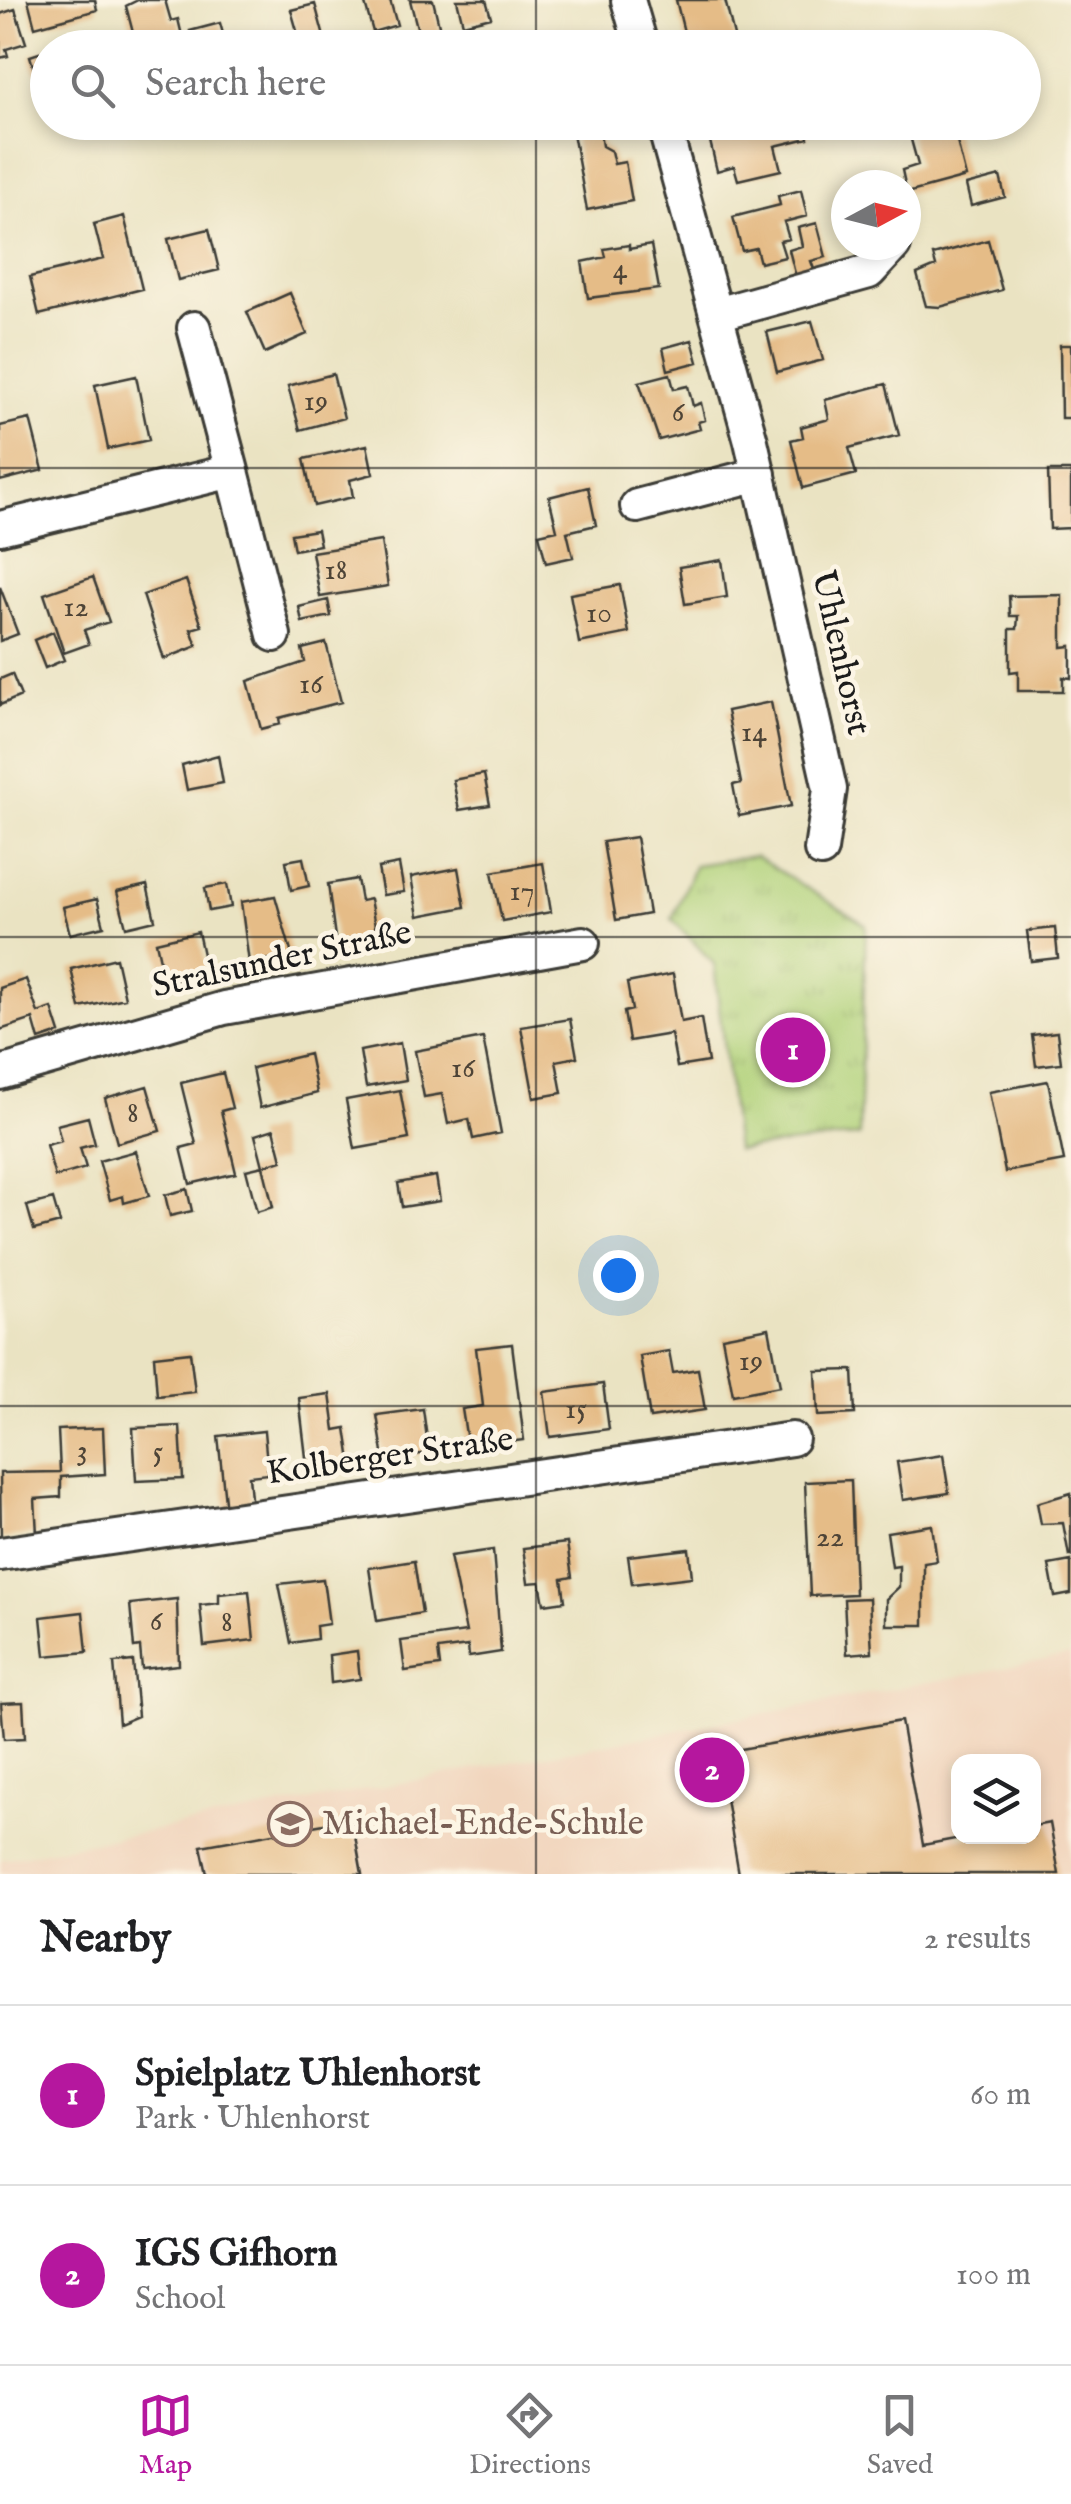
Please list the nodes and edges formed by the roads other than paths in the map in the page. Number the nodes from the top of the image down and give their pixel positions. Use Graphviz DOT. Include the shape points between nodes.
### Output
graph roads {
  1 [pos="628,0"];
  2 [pos="637,30"];
  3 [pos="668,140"];
  4 [pos="880,260"];
  5 [pos="717,314"];
  6 [pos="194,328"];
  7 [pos="232,471"];
  8 [pos="759,474"];
  9 [pos="636,506"];
  10 [pos="0,528"];
  11 [pos="274,635"];
  12 [pos="822,850"];
  13 [pos="584,943"];
  14 [pos="0,1073"];
  15 [pos="792,1439"];
  16 [pos="0,1554"];
  1 -- 2 [label="street"];
  3 -- 5 [label="street, Uhlenhorst"];
  4 -- 5 [label="street" via="869,272"];
  5 -- 8 [label="street, Uhlenhorst"];
  6 -- 7 [label="street"];
  7 -- 10 [label="street"];
  7 -- 11 [label="street"];
  8 -- 9 [label="street"];
  8 -- 12 [label="street, Uhlenhorst" via="830,790"];
  13 -- 14 [label="street, Stralsunder Straße" via="224,1008"];
  15 -- 16 [label="street, Kolberger Straße"];
}
